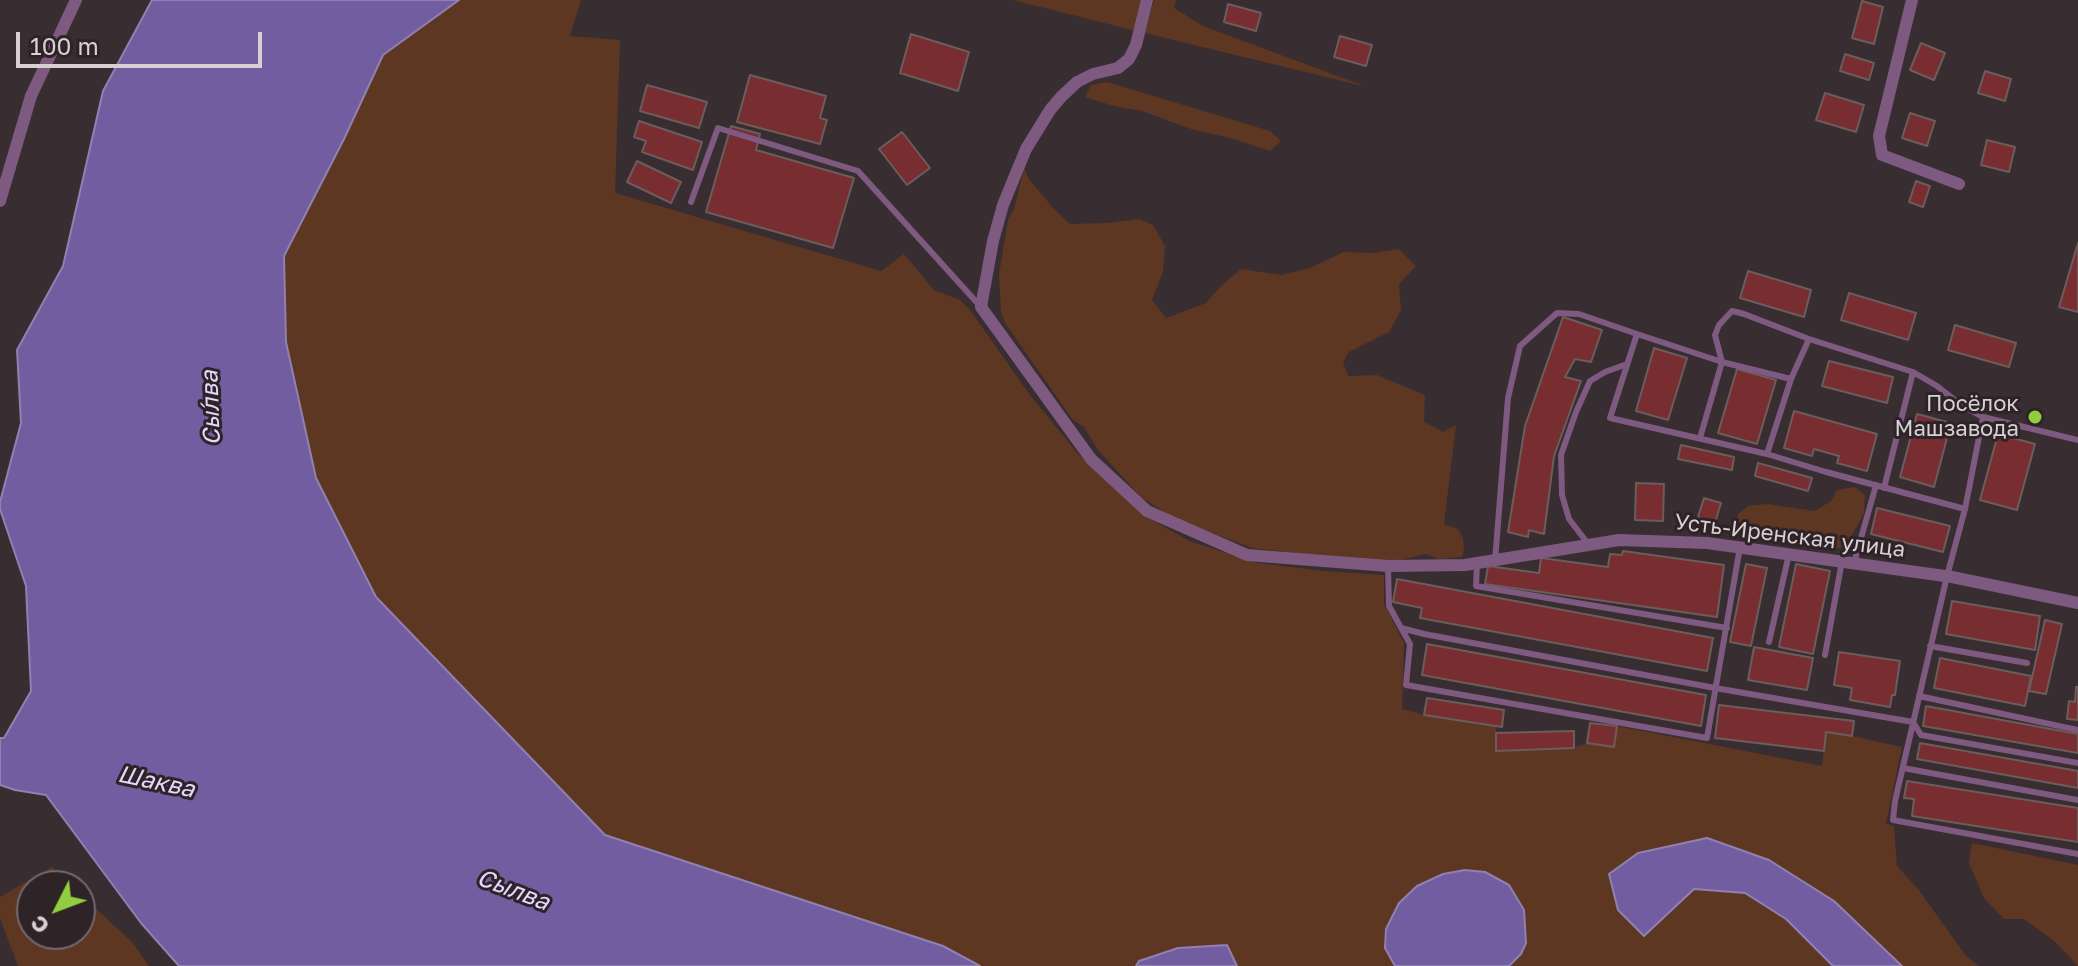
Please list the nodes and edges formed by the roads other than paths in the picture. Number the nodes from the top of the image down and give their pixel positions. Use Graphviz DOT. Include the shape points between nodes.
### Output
graph roads {
  1 [pos="76,0"];
  2 [pos="1147,0"];
  3 [pos="1912,0"];
  4 [pos="1959,184"];
  5 [pos="0,201"];
  6 [pos="691,202"];
  7 [pos="981,307"];
  8 [pos="1637,334"];
  9 [pos="1809,339"];
  10 [pos="1722,362"];
  11 [pos="1627,364"];
  12 [pos="1913,372"];
  13 [pos="1791,379"];
  14 [pos="1983,417"];
  15 [pos="1700,438"];
  16 [pos="2078,440"];
  17 [pos="1767,454"];
  18 [pos="1876,485"];
  19 [pos="1884,488"];
  20 [pos="1965,509"];
  21 [pos="1589,545"];
  22 [pos="1740,547"];
  23 [pos="1789,554"];
  24 [pos="1495,561"];
  25 [pos="1848,562"];
  26 [pos="1477,563"];
  27 [pos="1388,566"];
  28 [pos="1947,576"];
  29 [pos="2078,603"];
  30 [pos="1401,628"];
  31 [pos="1727,628"];
  32 [pos="1769,642"];
  33 [pos="1930,646"];
  34 [pos="1825,655"];
  35 [pos="2027,663"];
  36 [pos="1715,688"];
  37 [pos="1919,696"];
  38 [pos="1913,722"];
  39 [pos="2078,730"];
  40 [pos="2078,763"];
  41 [pos="1903,768"];
  42 [pos="2078,800"];
  43 [pos="2078,854"];
  1 -- 5 [label="street" via="31,96"];
  2 -- 7 [label="street" via="1129,59 1077,82 1050,110 1026,149 1003,205"];
  3 -- 4 [label="street" via="1879,136 1882,155"];
  6 -- 7 [label="lane" via="718,128 858,171"];
  7 -- 27 [label="street, Усть-Иренская улица" via="1091,459 1147,511 1247,555"];
  8 -- 10 [label="lane"];
  8 -- 11 [label="lane"];
  8 -- 24 [label="lane" via="1579,314 1557,313 1520,346 1508,398"];
  9 -- 10 [label="lane" via="1732,311 1715,335"];
  9 -- 12 [label="lane"];
  9 -- 13 [label="lane"];
  10 -- 13 [label="lane"];
  10 -- 15 [label="lane"];
  11 -- 15 [label="lane" via="1610,418"];
  11 -- 21 [label="lane" via="1590,381 1561,455 1569,519"];
  12 -- 14 [label="lane"];
  12 -- 19 [label="lane"];
  13 -- 17 [label="lane"];
  14 -- 16 [label="lane"];
  14 -- 20 [label="lane"];
  15 -- 17 [label="lane"];
  17 -- 18 [label="lane"];
  18 -- 19 [label="lane"];
  18 -- 25 [label="lane"];
  19 -- 20 [label="lane"];
  20 -- 28 [label="lane"];
  21 -- 22 [label="street, Усть-Иренская улица" via="1619,540"];
  21 -- 24 [label="street, Усть-Иренская улица"];
  22 -- 23 [label="street, Усть-Иренская улица"];
  22 -- 31 [label="lane"];
  23 -- 25 [label="street, Усть-Иренская улица"];
  23 -- 32 [label="lane"];
  24 -- 26 [label="street, Усть-Иренская улица"];
  25 -- 28 [label="street, Усть-Иренская улица"];
  25 -- 34 [label="lane"];
  26 -- 27 [label="street, Усть-Иренская улица"];
  26 -- 31 [label="lane" via="1476,586"];
  27 -- 30 [label="lane" via="1389,606"];
  28 -- 29 [label="street, Усть-Иренская улица"];
  28 -- 33 [label="lane"];
  30 -- 36 [label="lane"];
  30 -- 36 [label="lane" via="1410,644 1406,685 1424,689 1707,738"];
  31 -- 36 [label="lane"];
  33 -- 35 [label="lane"];
  33 -- 37 [label="lane"];
  36 -- 38 [label="lane"];
  37 -- 38 [label="lane"];
  37 -- 39 [label="lane"];
  38 -- 40 [label="lane" via="1921,735"];
  38 -- 41 [label="lane"];
  41 -- 42 [label="lane"];
  41 -- 43 [label="lane" via="1893,820"];
}
